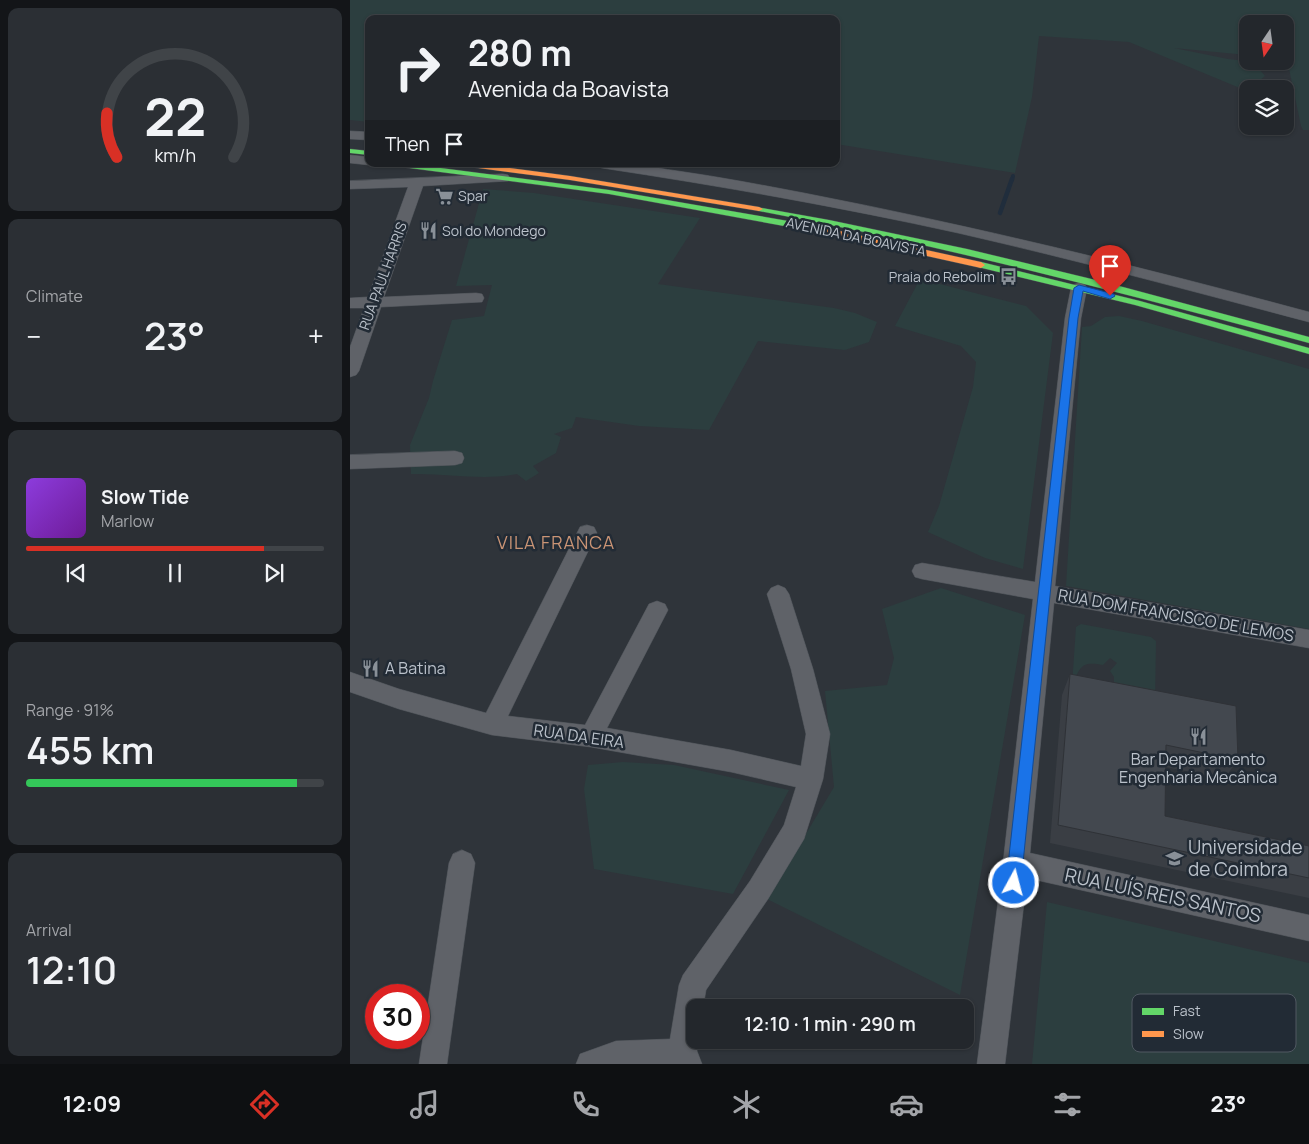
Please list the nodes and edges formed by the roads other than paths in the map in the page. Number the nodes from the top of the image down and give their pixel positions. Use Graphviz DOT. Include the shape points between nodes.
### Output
graph roads {
  1 [pos="350,134"];
  2 [pos="365,136"];
  3 [pos="350,142"];
  4 [pos="365,144"];
  5 [pos="350,151"];
  6 [pos="365,153"];
  7 [pos="350,159"];
  8 [pos="365,161"];
  9 [pos="421,167"];
  10 [pos="491,167"];
  11 [pos="569,167"];
  12 [pos="620,167"];
  13 [pos="518,178"];
  14 [pos="417,182"];
  15 [pos="350,184"];
  16 [pos="1079,288"];
  17 [pos="476,298"];
  18 [pos="374,302"];
  19 [pos="350,303"];
  20 [pos="1309,317"];
  21 [pos="1309,328"];
  22 [pos="1309,340"];
  23 [pos="1309,351"];
  24 [pos="350,371"];
  25 [pos="455,458"];
  26 [pos="350,462"];
  27 [pos="587,533"];
  28 [pos="922,571"];
  29 [pos="1044,591"];
  30 [pos="778,594"];
  31 [pos="657,610"];
  32 [pos="1309,639"];
  33 [pos="350,682"];
  34 [pos="492,725"];
  35 [pos="591,736"];
  36 [pos="810,779"];
  37 [pos="462,863"];
  38 [pos="1016,863"];
  39 [pos="1309,928"];
  40 [pos="685,1058"];
  41 [pos="433,1064"];
  42 [pos="590,1064"];
  43 [pos="991,1064"];
  1 -- 2 [label="street"];
  3 -- 4 [label="main road"];
  5 -- 6 [label="main road"];
  7 -- 8 [label="street"];
  9 -- 13 [label="main road, AVENIDA DA BOAVISTA"];
  10 -- 22 [label="main road, AVENIDA DA BOAVISTA" via="689,196 890,234 1017,263"];
  11 -- 21 [label="main road, AVENIDA DA BOAVISTA" via="894,223 1172,290"];
  12 -- 20 [label="street, AVENIDA DA BOAVISTA" via="898,215 1076,255"];
  13 -- 14 [label="street"];
  13 -- 16 [label="main road, AVENIDA DA BOAVISTA" via="777,220"];
  14 -- 15 [label="street"];
  14 -- 18 [label="street, RUA PAUL HARRIS"];
  16 -- 23 [label="main road, AVENIDA DA BOAVISTA"];
  16 -- 29 [label="street"];
  17 -- 18 [label="street"];
  18 -- 19 [label="street"];
  18 -- 24 [label="street, RUA PAUL HARRIS"];
  25 -- 26 [label="street"];
  27 -- 34 [label="street"];
  28 -- 29 [label="street, RUA DOM FRANCISCO DE LEMOS"];
  29 -- 32 [label="street, RUA DOM FRANCISCO DE LEMOS"];
  29 -- 38 [label="street"];
  30 -- 36 [label="street" via="818,734"];
  31 -- 35 [label="street"];
  33 -- 34 [label="street, RUA DA EIRA"];
  34 -- 35 [label="street, RUA DA EIRA"];
  35 -- 36 [label="street, RUA DA EIRA"];
  36 -- 40 [label="street" via="794,830 759,890 693,985"];
  37 -- 41 [label="street"];
  38 -- 39 [label="street, RUA LUÍS REIS SANTOS"];
  38 -- 43 [label="street"];
  40 -- 42 [label="street" via="616,1055"];
}
